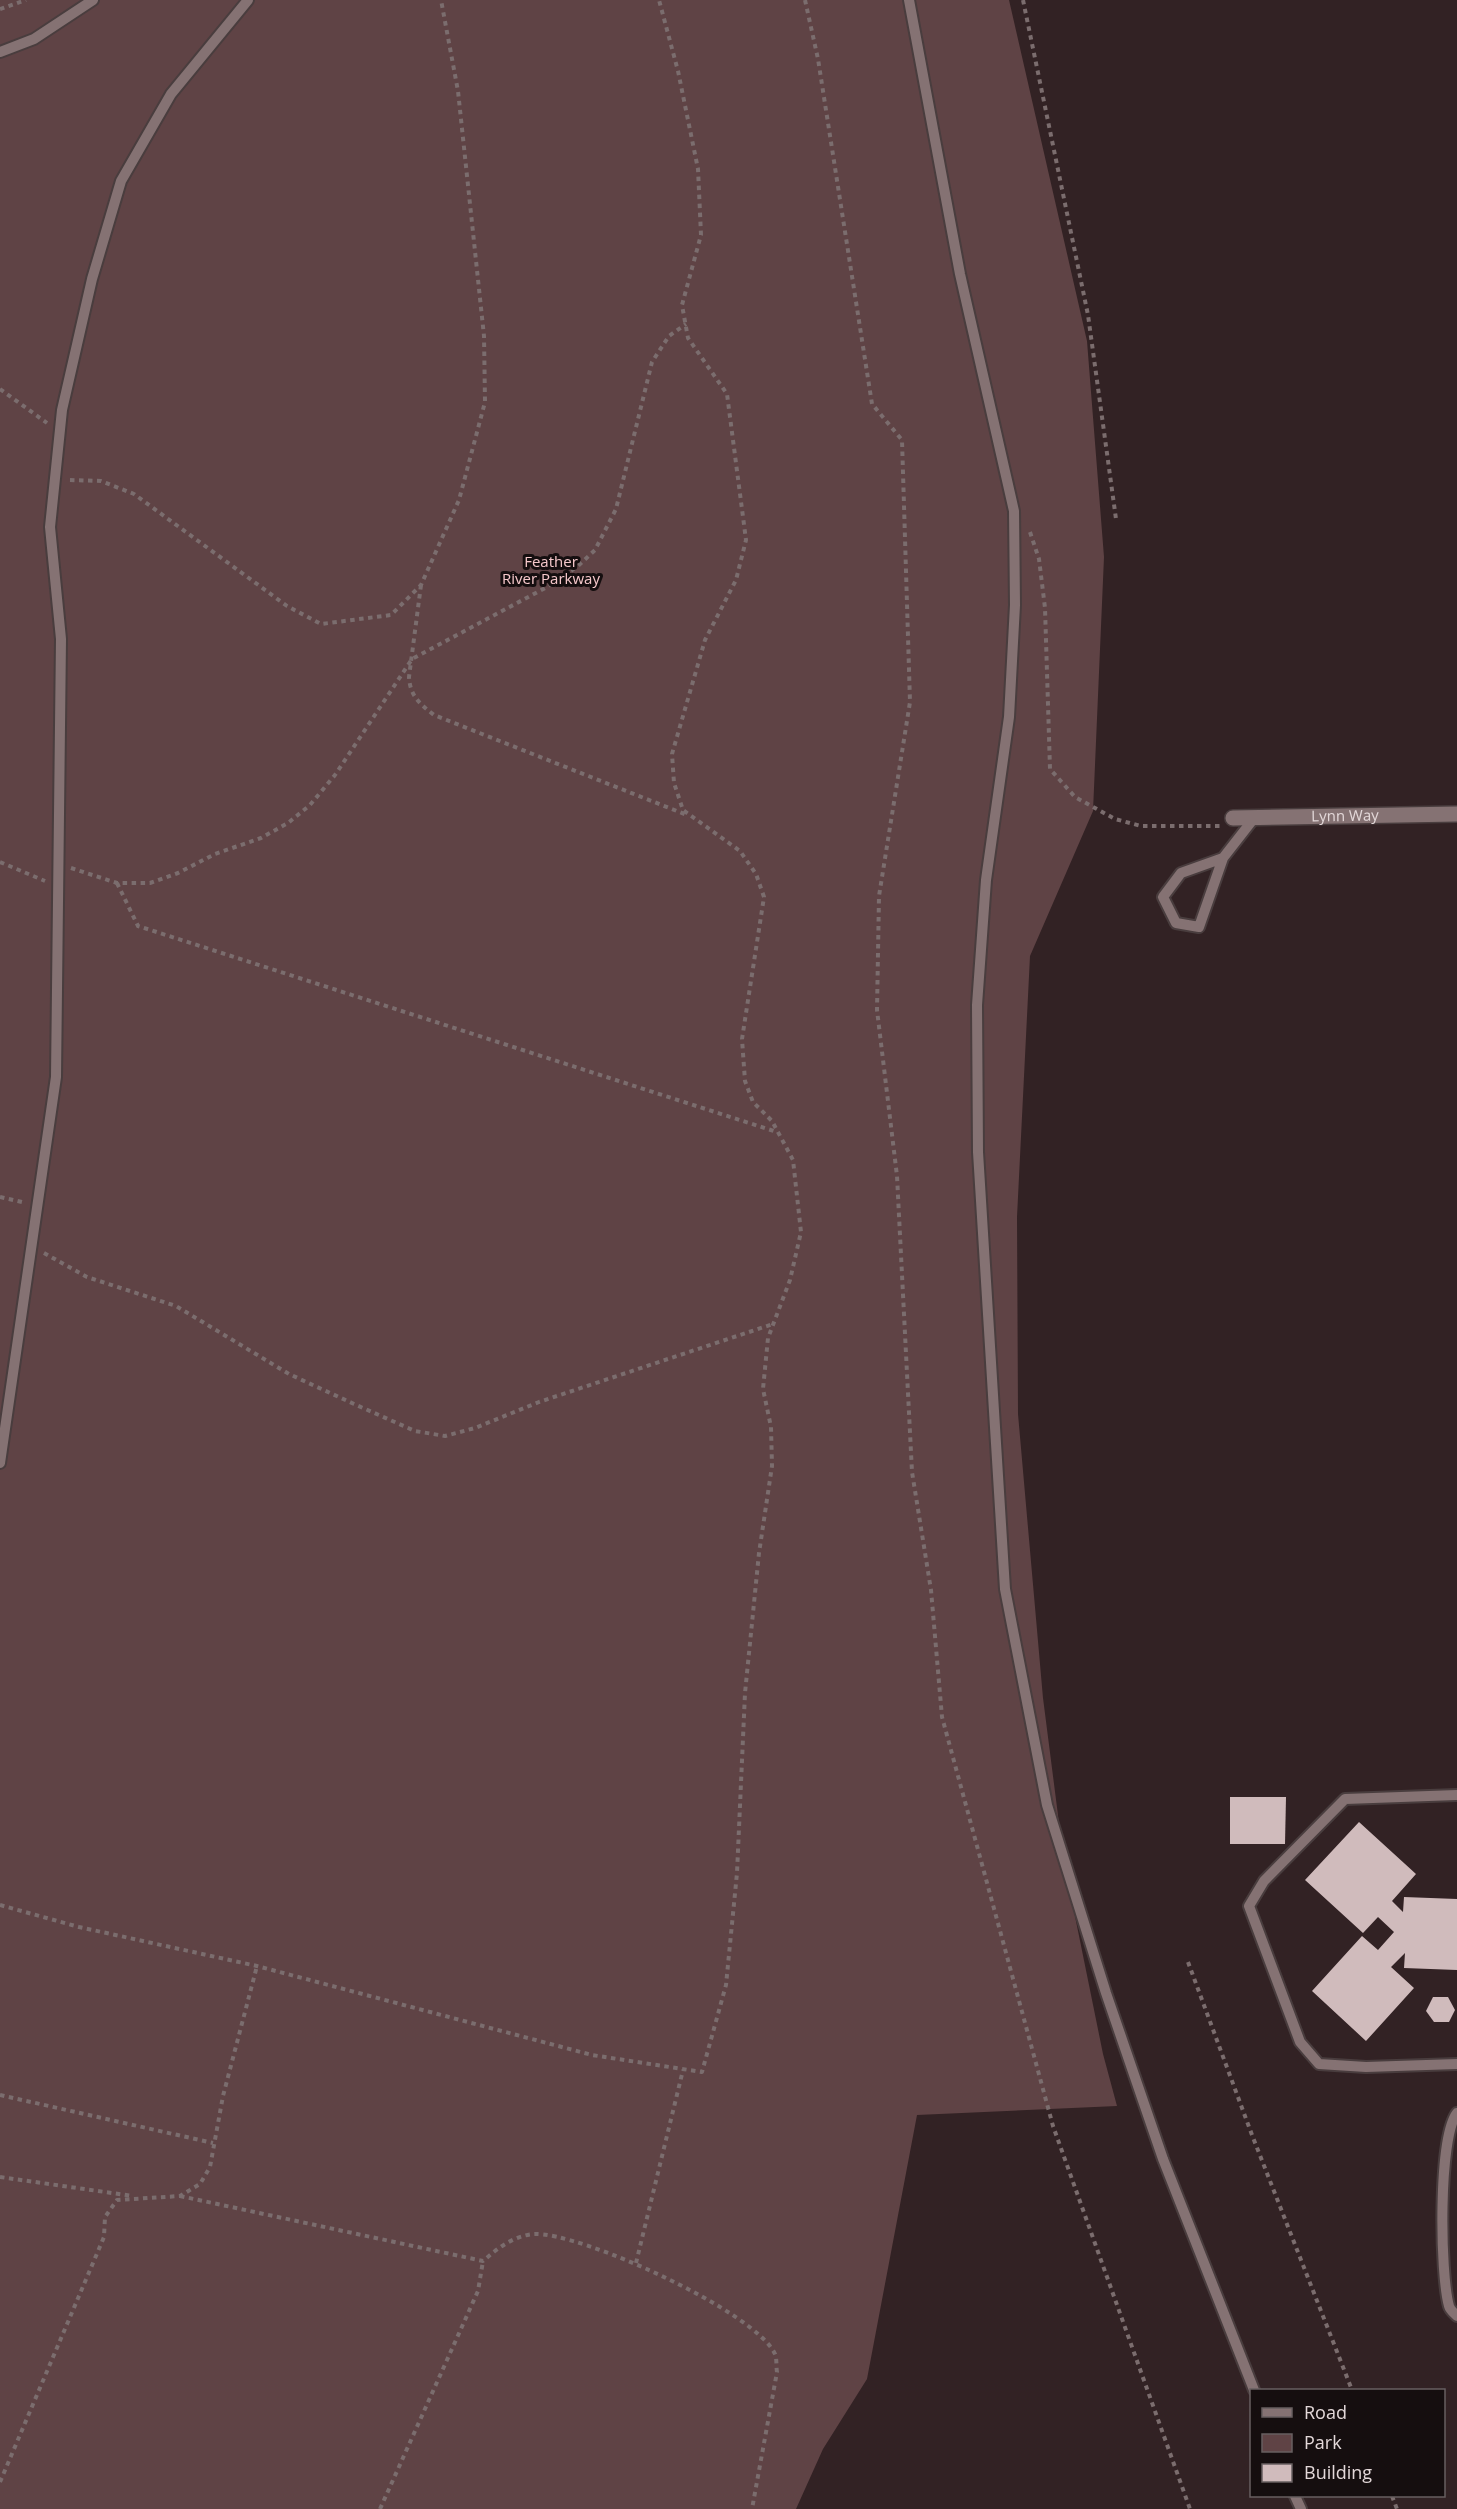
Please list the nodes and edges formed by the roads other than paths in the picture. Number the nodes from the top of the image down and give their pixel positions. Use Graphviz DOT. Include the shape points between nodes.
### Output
graph roads {
  1 [pos="93,0"];
  2 [pos="248,0"];
  3 [pos="909,0"];
  4 [pos="0,52"];
  5 [pos="1457,814"];
  6 [pos="1255,817"];
  7 [pos="1233,818"];
  8 [pos="1223,858"];
  9 [pos="0,1463"];
  10 [pos="1457,1796"];
  11 [pos="1457,2064"];
  12 [pos="1457,2113"];
  13 [pos="1457,2316"];
  14 [pos="1253,2389"];
  1 -- 4 [label="lane" via="34,39"];
  2 -- 9 [label="lane" via="171,94 122,181 92,279 62,410 50,527 61,639 56,1077"];
  3 -- 14 [label="lane" via="960,274 1014,511 1015,604 1009,717 986,880 977,1005 978,1152 1005,1589 1047,1805 1164,2159"];
  5 -- 6 [label="street, Lynn Way"];
  6 -- 7 [label="street, Lynn Way"];
  6 -- 8 [label="lane"];
  8 -- 8 [label="lane" via="1199,927 1176,923 1163,897 1181,873"];
  10 -- 11 [label="lane" via="1345,1799 1264,1881 1249,1906 1300,2042 1319,2064"];
  12 -- 13 [label="lane" via="1445,2162 1443,2244 1449,2308"];
}
